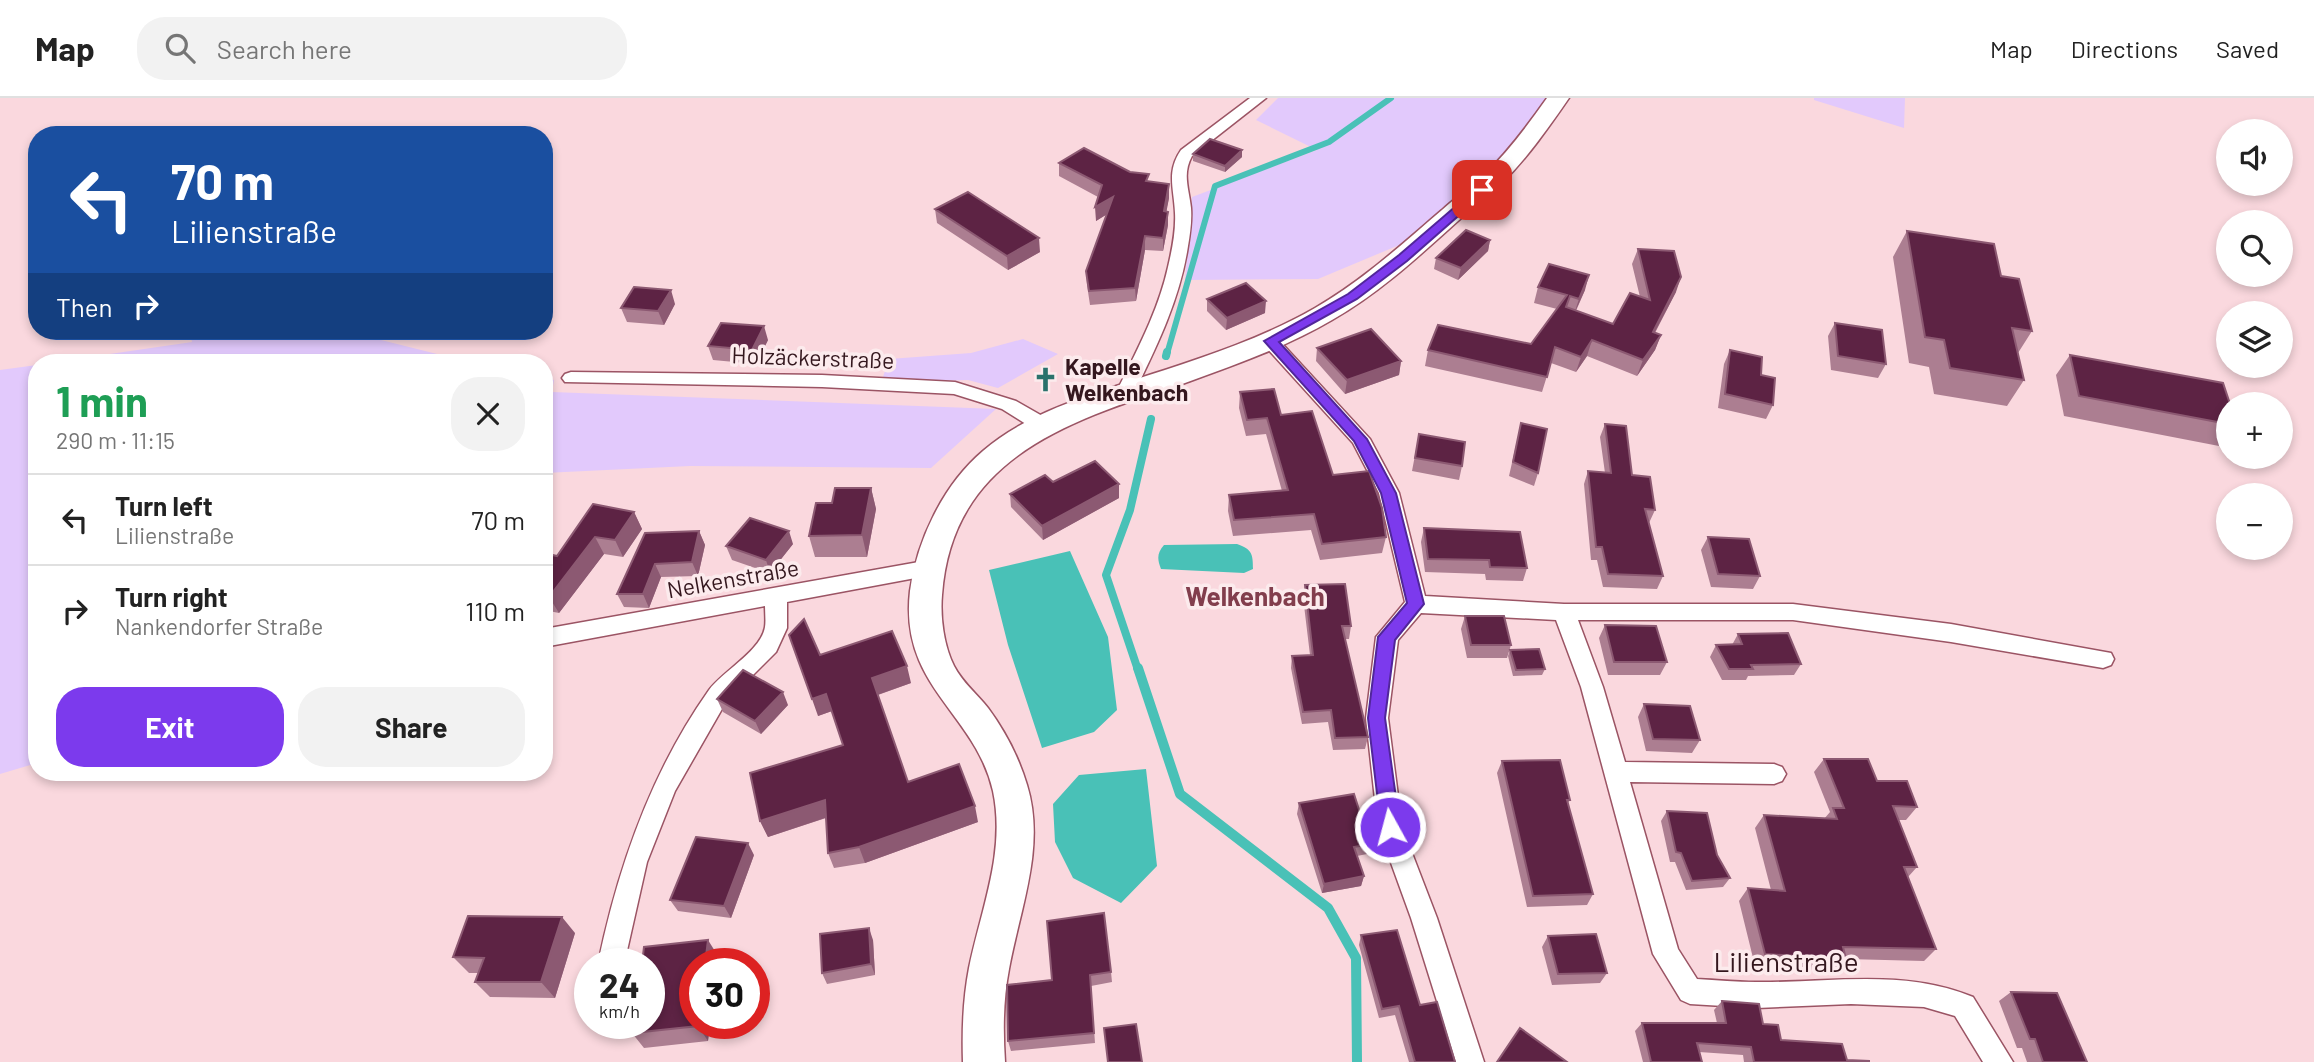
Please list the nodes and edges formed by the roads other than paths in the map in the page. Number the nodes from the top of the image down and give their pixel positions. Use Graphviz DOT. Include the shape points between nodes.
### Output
graph roads {
  1 [pos="1259,98"];
  2 [pos="1558,98"];
  3 [pos="1270,341"];
  4 [pos="571,378"];
  5 [pos="1125,393"];
  6 [pos="1044,426"];
  7 [pos="930,568"];
  8 [pos="776,597"];
  9 [pos="1416,604"];
  10 [pos="1564,612"];
  11 [pos="553,636"];
  12 [pos="2103,659"];
  13 [pos="1615,772"];
  14 [pos="1774,774"];
  15 [pos="615,948"];
  16 [pos="984,1062"];
  17 [pos="1470,1062"];
  18 [pos="1998,1062"];
  1 -- 5 [label="street" via="1186,153 1178,165 1183,214 1173,287"];
  2 -- 3 [label="main road" via="1516,155 1403,258 1353,297"];
  3 -- 5 [label="main road"];
  3 -- 9 [label="street" via="1360,439 1389,493"];
  4 -- 6 [label="street, Holzäckerstraße" via="955,388 1009,405"];
  5 -- 6 [label="main road"];
  6 -- 7 [label="main road" via="994,458 970,484 941,534"];
  7 -- 8 [label="street, Nelkenstraße"];
  7 -- 16 [label="main road" via="926,622 932,651 943,677 977,720 998,757 1010,790 1017,838 988,973 982,1028"];
  8 -- 11 [label="street, Nelkenstraße"];
  8 -- 15 [label="street" via="776,628 768,646 718,695 665,787 635,862"];
  9 -- 10 [label="street"];
  9 -- 17 [label="street" via="1387,637 1377,718 1390,827"];
  10 -- 12 [label="street" via="1793,612"];
  10 -- 13 [label="street, Lilienstraße" via="1592,687"];
  13 -- 14 [label="street"];
  13 -- 18 [label="street, Lilienstraße" via="1666,954 1690,991 1924,994 1964,1006"];
}
